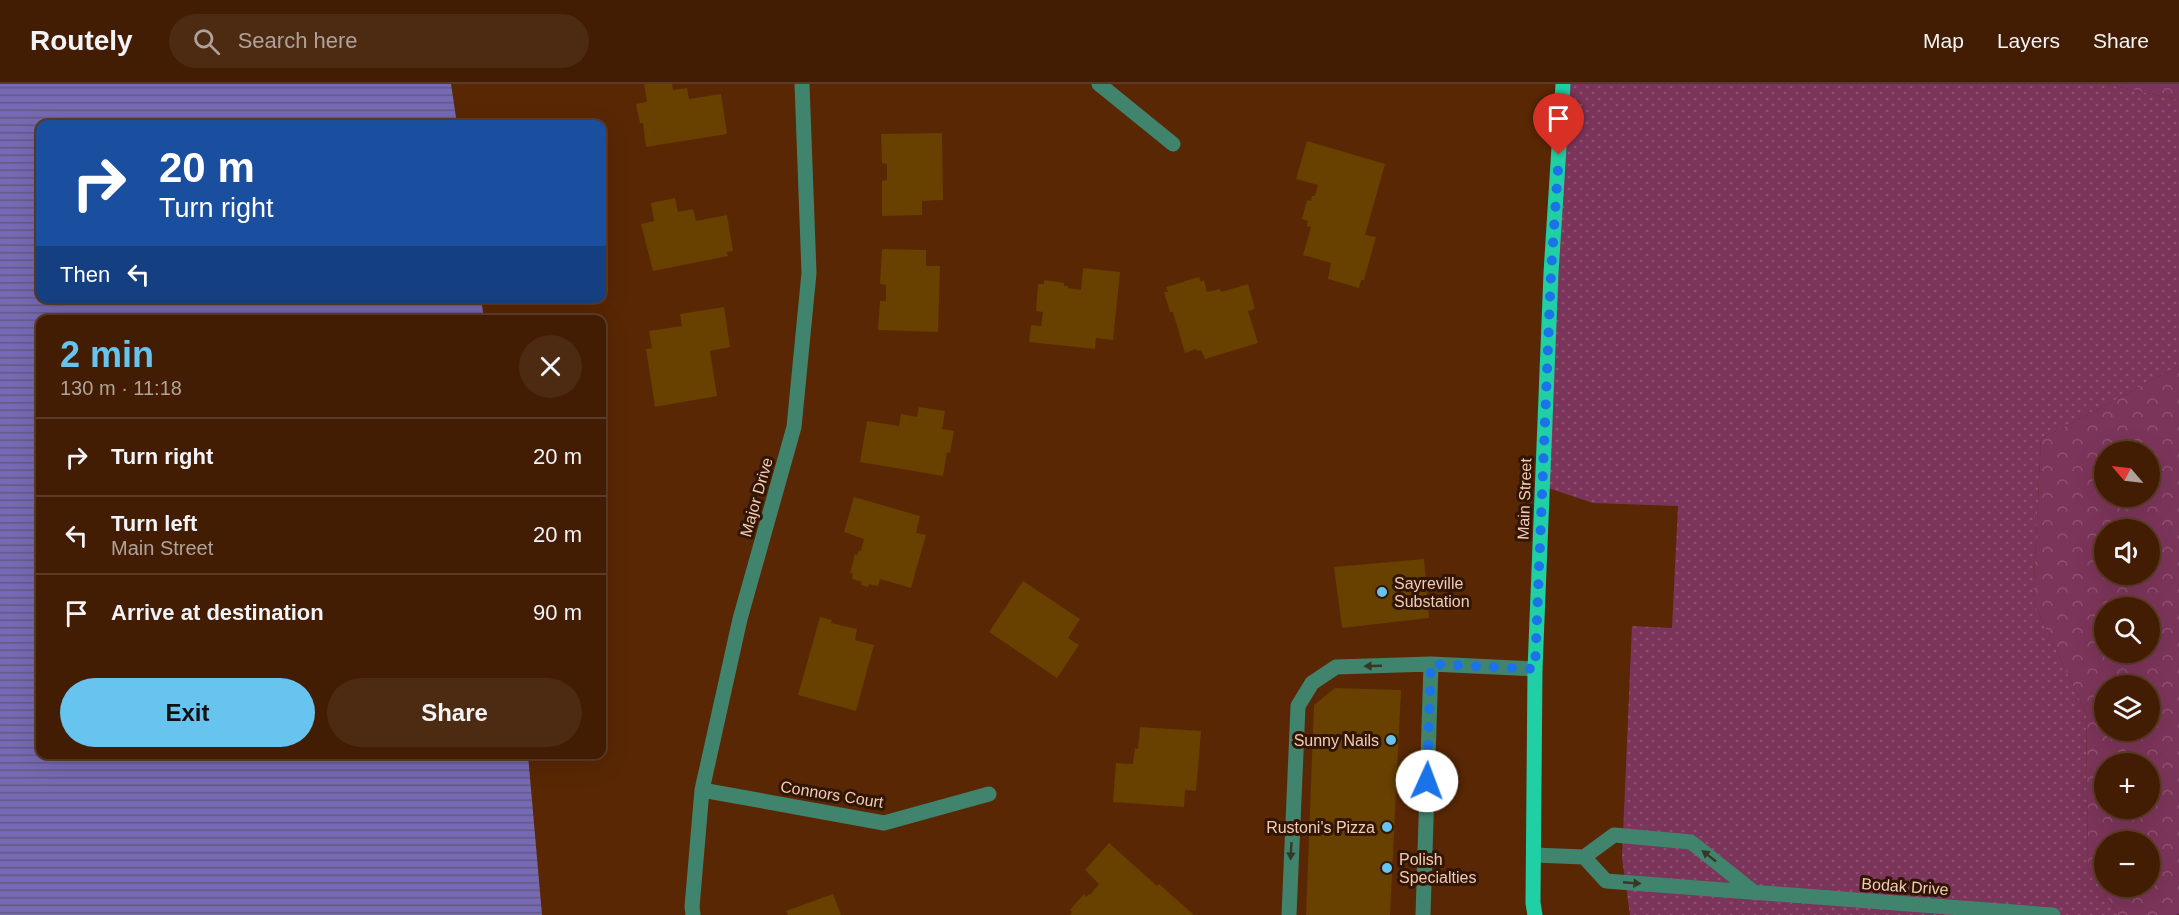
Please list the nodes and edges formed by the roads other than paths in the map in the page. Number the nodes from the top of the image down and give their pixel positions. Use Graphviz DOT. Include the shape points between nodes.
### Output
graph roads {
  1 [pos="802,84"];
  2 [pos="1099,84"];
  3 [pos="1563,84"];
  4 [pos="1173,144"];
  5 [pos="1431,664"];
  6 [pos="1535,669"];
  7 [pos="702,790"];
  8 [pos="989,794"];
  9 [pos="1534,855"];
  10 [pos="1584,857"];
  11 [pos="1755,892"];
  12 [pos="693,915"];
  13 [pos="1289,915"];
  14 [pos="1423,915"];
  15 [pos="1535,915"];
  16 [pos="2053,915"];
  1 -- 7 [label="street, Major Drive" via="809,273 794,427 740,619"];
  2 -- 4 [label="street"];
  3 -- 6 [label="main road, Main Street"];
  5 -- 6 [label="street"];
  5 -- 13 [label="street, one-way" via="1336,668 1312,683 1298,706"];
  5 -- 14 [label="street"];
  6 -- 9 [label="main road, Main Street"];
  7 -- 8 [label="street, Connors Court" via="884,823"];
  7 -- 12 [label="street, Major Drive"];
  9 -- 10 [label="street"];
  9 -- 15 [label="main road, Main Street"];
  10 -- 11 [label="street, Bodak Drive, one-way" via="1606,880"];
  11 -- 10 [label="street, one-way" via="1691,842 1614,835"];
  11 -- 16 [label="street, Bodak Drive"];
}
